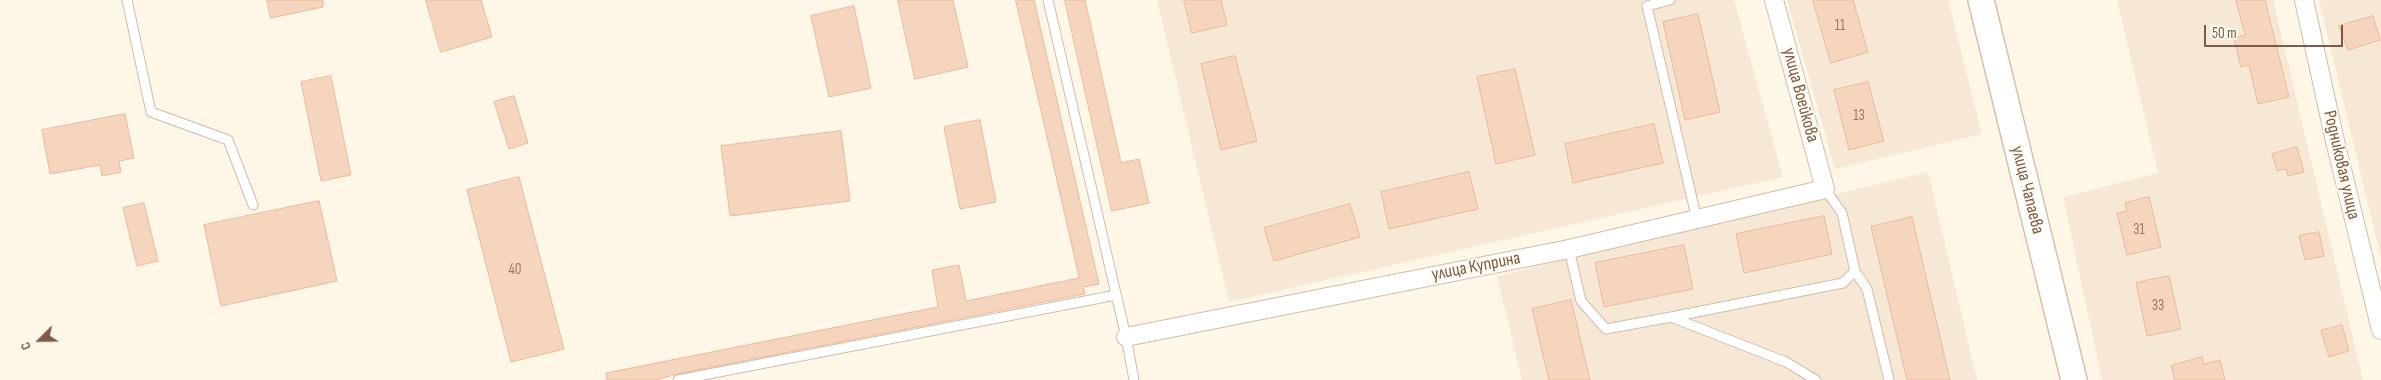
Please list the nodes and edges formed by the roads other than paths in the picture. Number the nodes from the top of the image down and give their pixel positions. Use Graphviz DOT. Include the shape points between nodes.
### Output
graph roads {
  1 [pos="127,0"];
  2 [pos="1048,0"];
  3 [pos="1670,0"];
  4 [pos="1774,0"];
  5 [pos="1981,0"];
  6 [pos="2304,0"];
  7 [pos="1825,190"];
  8 [pos="253,205"];
  9 [pos="1697,220"];
  10 [pos="1569,249"];
  11 [pos="1855,271"];
  12 [pos="1116,295"];
  13 [pos="1671,317"];
  14 [pos="2381,330"];
  15 [pos="1126,337"];
  16 [pos="678,380"];
  17 [pos="1134,380"];
  18 [pos="1816,380"];
  19 [pos="1888,380"];
  20 [pos="2074,380"];
  1 -- 8 [label="lane" via="151,112 228,140"];
  2 -- 12 [label="lane"];
  3 -- 9 [label="lane" via="1647,6"];
  4 -- 7 [label="street, улица Воейкова"];
  5 -- 20 [label="street, улица Чапаева"];
  6 -- 14 [label="street, Родниковая улица"];
  7 -- 9 [label="street, улица Куприна"];
  7 -- 11 [label="lane" via="1842,213"];
  9 -- 10 [label="street, улица Куприна"];
  10 -- 13 [label="lane" via="1582,301 1606,328"];
  10 -- 15 [label="street, улица Куприна"];
  11 -- 13 [label="lane" via="1843,283"];
  11 -- 19 [label="lane" via="1867,289"];
  12 -- 15 [label="lane"];
  12 -- 16 [label="lane"];
  13 -- 18 [label="lane" via="1786,362"];
  15 -- 17 [label="lane"];
}
